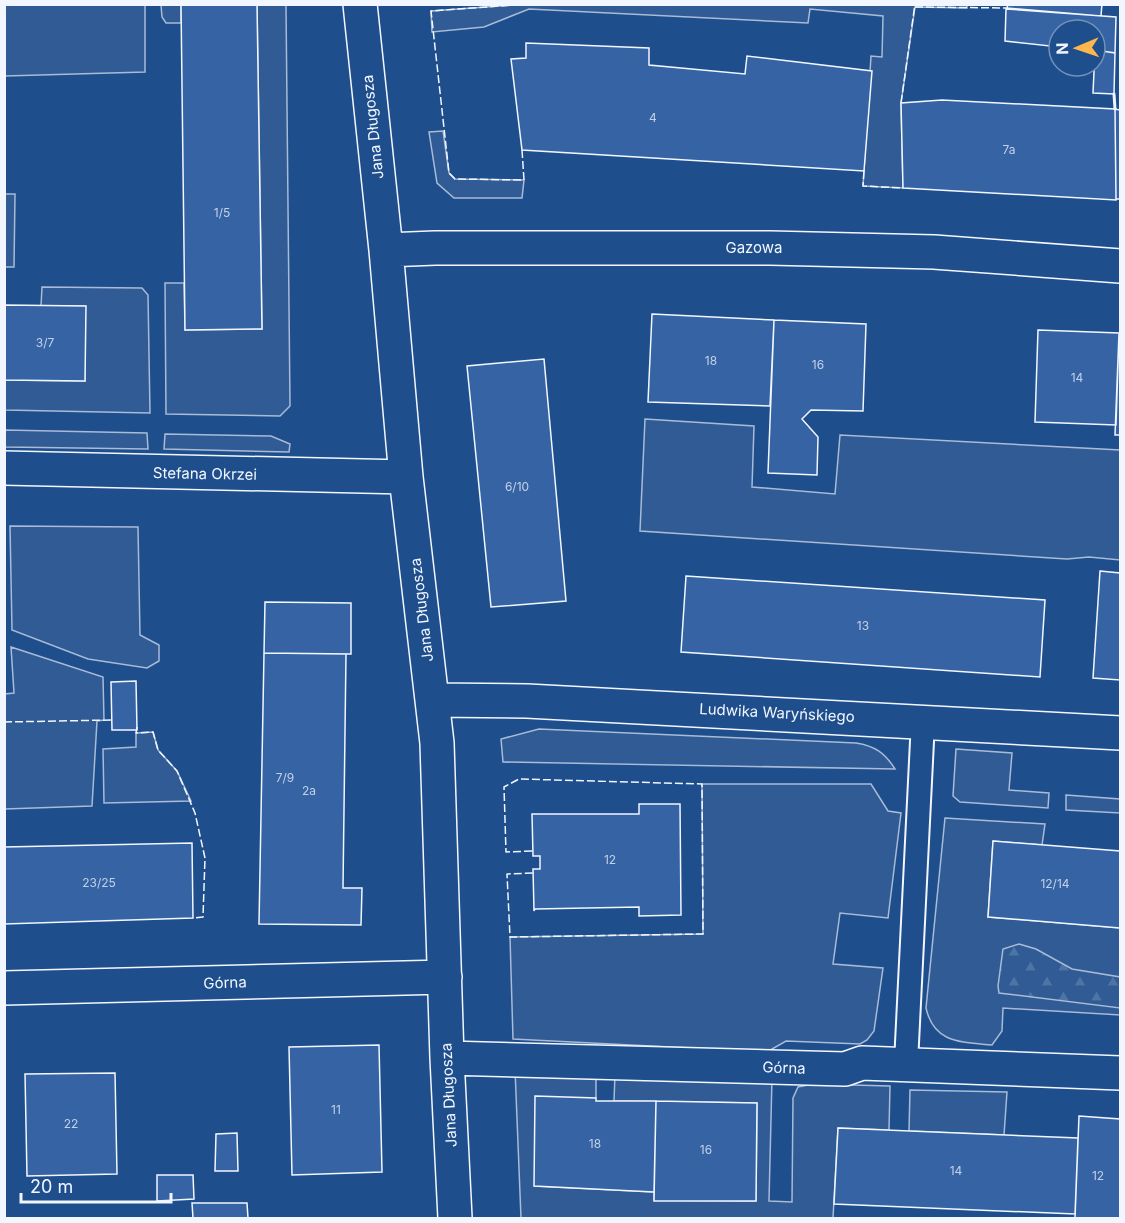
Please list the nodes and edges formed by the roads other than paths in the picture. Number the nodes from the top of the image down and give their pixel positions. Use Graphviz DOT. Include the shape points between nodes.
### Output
graph roads {
  1 [pos="360,4"];
  2 [pos="386,250"];
  3 [pos="1120,266"];
  4 [pos="4,468"];
  5 [pos="406,477"];
  6 [pos="432,700"];
  7 [pos="924,721"];
  8 [pos="1120,733"];
  9 [pos="445,977"];
  10 [pos="4,988"];
  11 [pos="447,1059"];
  12 [pos="906,1063"];
  13 [pos="1120,1073"];
  14 [pos="455,1218"];
  1 -- 2 [label="street, Jana Długosza"];
  2 -- 3 [label="street, Gazowa" via="934,252"];
  2 -- 5 [label="street, Jana Długosza"];
  4 -- 5 [label="street, Stefana Okrzei"];
  5 -- 6 [label="street, Jana Długosza"];
  6 -- 7 [label="street, Ludwika Waryńskiego" via="527,700"];
  6 -- 9 [label="street, Jana Długosza"];
  7 -- 8 [label="street, Ludwika Waryńskiego"];
  7 -- 12 [label="lane"];
  9 -- 10 [label="street, Górna"];
  9 -- 11 [label="street, Jana Długosza"];
  11 -- 12 [label="street, Górna" via="845,1069 862,1063"];
  11 -- 14 [label="street, Jana Długosza"];
  12 -- 13 [label="street, Górna"];
}
